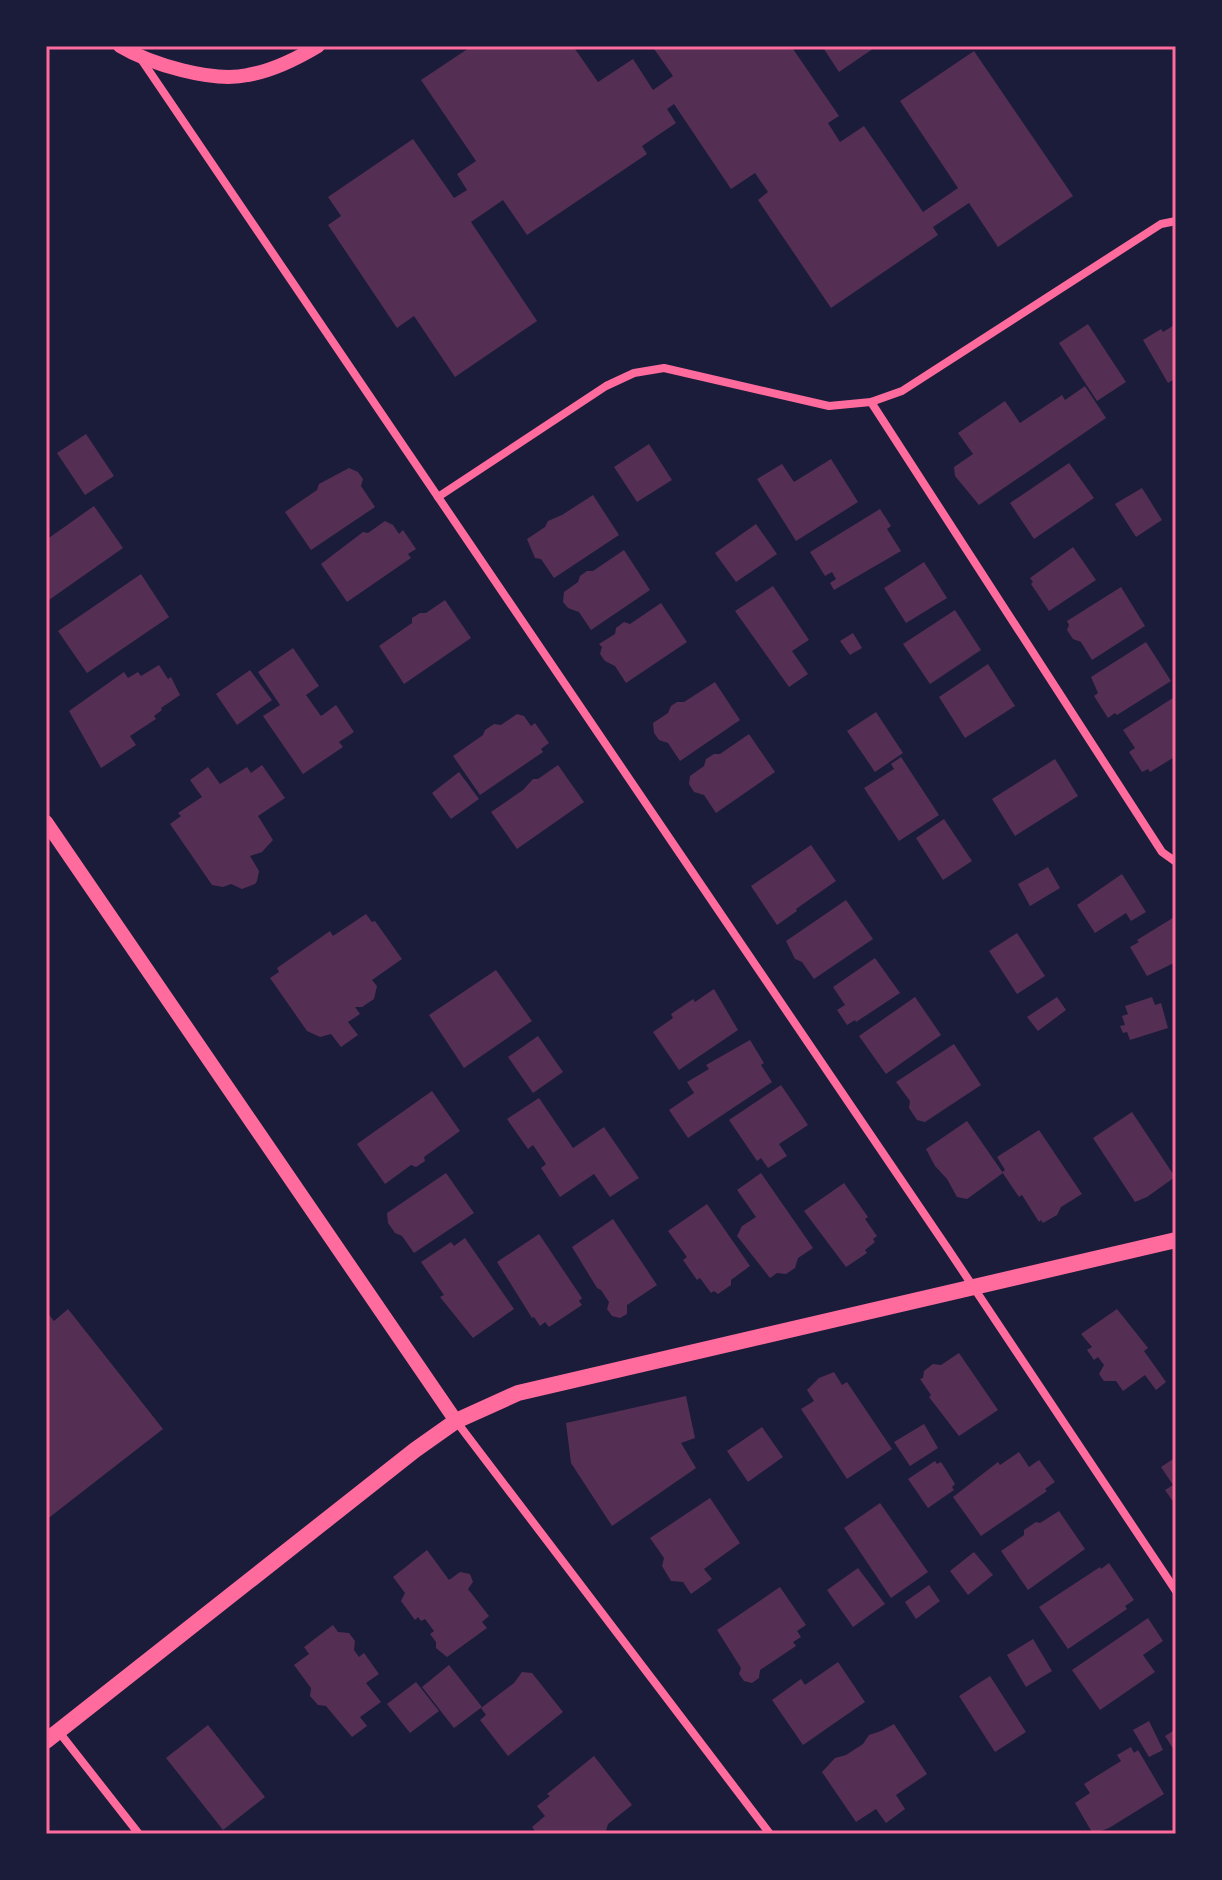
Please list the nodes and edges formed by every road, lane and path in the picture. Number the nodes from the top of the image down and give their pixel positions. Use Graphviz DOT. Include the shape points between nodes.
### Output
graph roads {
  1 [pos="120,46"];
  2 [pos="318,46"];
  3 [pos="140,59"];
  4 [pos="1176,221"];
  5 [pos="871,402"];
  6 [pos="438,497"];
  7 [pos="46,822"];
  8 [pos="1176,862"];
  9 [pos="1176,1240"];
  10 [pos="974,1287"];
  11 [pos="456,1421"];
  12 [pos="1176,1591"];
  13 [pos="52,1736"];
  14 [pos="139,1834"];
  15 [pos="770,1834"];
  1 -- 3 [label="street"];
  2 -- 3 [label="street" via="247,76 192,72"];
  3 -- 6 [label="street"];
  4 -- 5 [label="street" via="1161,224 902,391"];
  5 -- 6 [label="street" via="829,406 664,368 634,373"];
  5 -- 8 [label="street" via="1162,852"];
  6 -- 10 [label="street"];
  7 -- 11 [label="street"];
  9 -- 10 [label="main road"];
  10 -- 11 [label="main road" via="518,1393"];
  10 -- 12 [label="street"];
  11 -- 13 [label="main road"];
  11 -- 15 [label="street"];
  13 -- 14 [label="street"];
}
